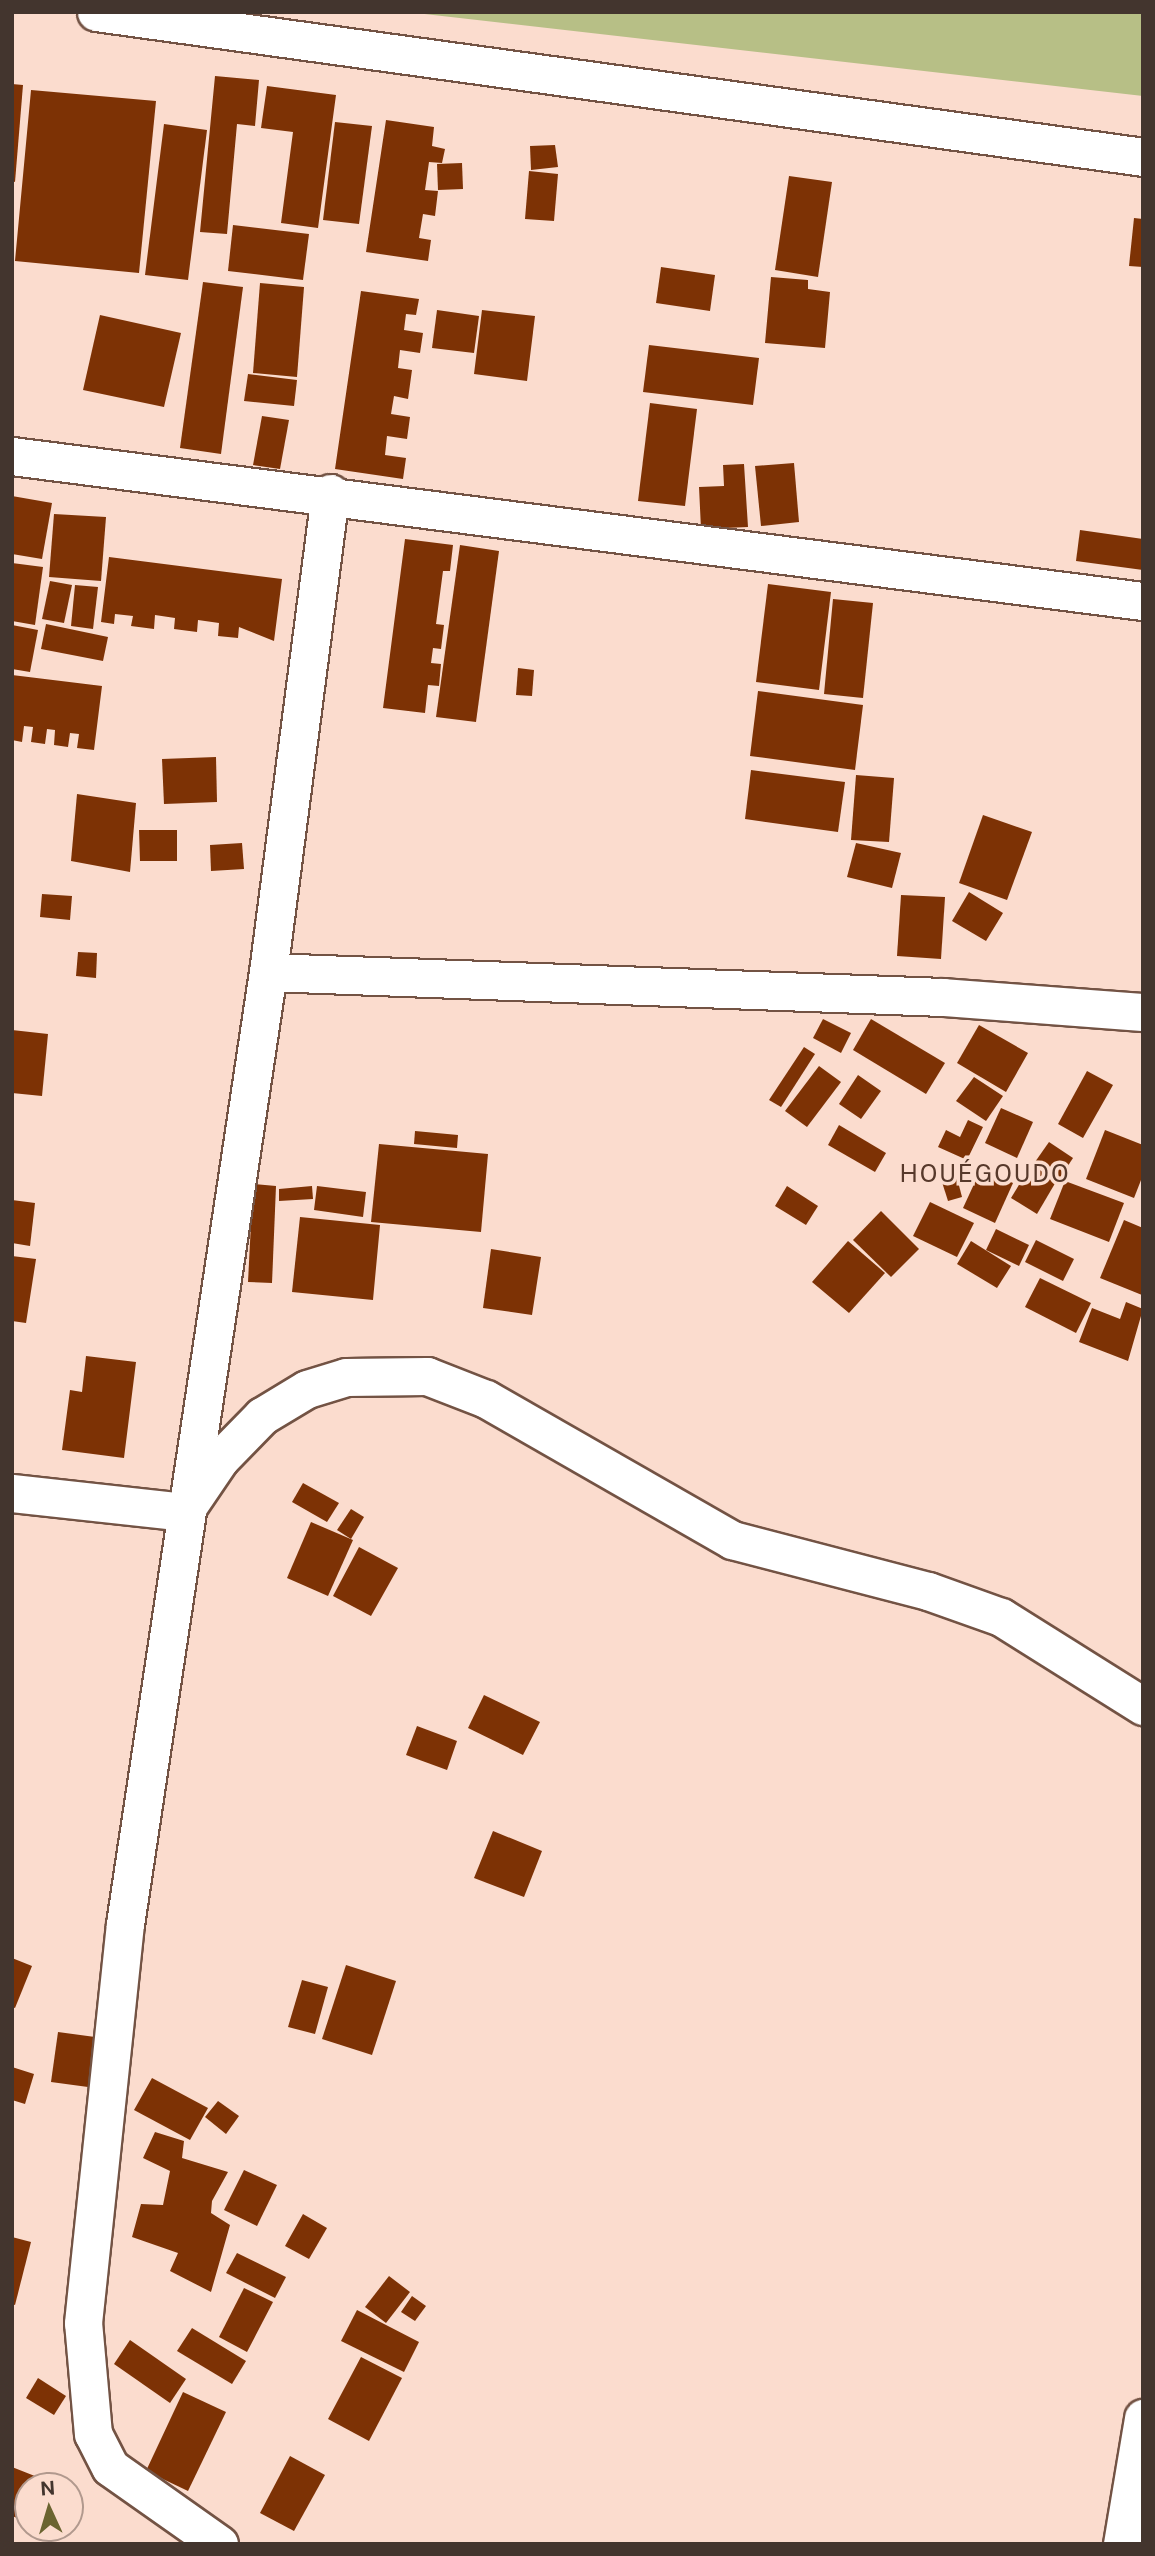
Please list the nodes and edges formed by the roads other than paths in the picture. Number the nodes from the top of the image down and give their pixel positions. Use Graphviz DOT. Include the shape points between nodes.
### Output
graph roads {
  1 [pos="96,12"];
  2 [pos="275,24"];
  3 [pos="1143,157"];
  4 [pos="12,456"];
  5 [pos="330,493"];
  6 [pos="1143,601"];
  7 [pos="268,972"];
  8 [pos="1143,1012"];
  9 [pos="12,1493"];
  10 [pos="184,1512"];
  11 [pos="1143,1706"];
  12 [pos="1143,2418"];
  13 [pos="219,2544"];
  14 [pos="1122,2544"];
  1 -- 2 [label="street"];
  2 -- 3 [label="street"];
  4 -- 5 [label="street"];
  5 -- 6 [label="street" via="935,579"];
  5 -- 7 [label="street"];
  7 -- 8 [label="street" via="943,997"];
  7 -- 10 [label="street"];
  9 -- 10 [label="street"];
  10 -- 11 [label="street" via="220,1460 262,1416 307,1389 346,1377 427,1376 486,1399 732,1540 928,1591 1001,1617"];
  10 -- 13 [label="street" via="125,1924 83,2323 93,2434 110,2467"];
  12 -- 14 [label="street"];
}
